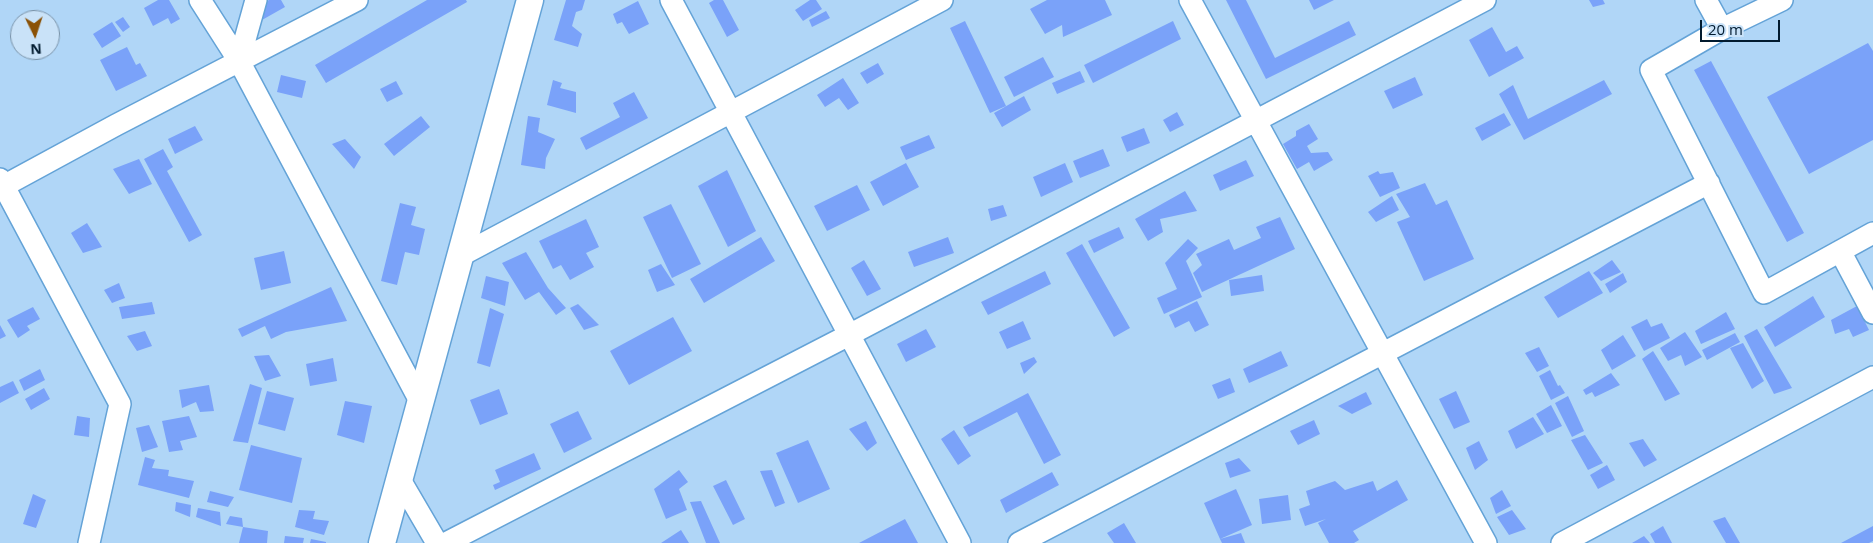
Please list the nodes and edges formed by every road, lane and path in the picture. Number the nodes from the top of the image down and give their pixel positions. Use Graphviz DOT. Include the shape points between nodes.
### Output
graph roads {
  1 [pos="200,0"];
  2 [pos="256,0"];
  3 [pos="357,0"];
  4 [pos="530,0"];
  5 [pos="671,0"];
  6 [pos="942,0"];
  7 [pos="1190,0"];
  8 [pos="1485,0"];
  9 [pos="1706,0"];
  10 [pos="1782,0"];
  11 [pos="1722,28"];
  12 [pos="239,61"];
  13 [pos="731,112"];
  14 [pos="1256,121"];
  15 [pos="1708,183"];
  16 [pos="1,185"];
  17 [pos="1873,233"];
  18 [pos="1840,251"];
  19 [pos="460,256"];
  20 [pos="1873,313"];
  21 [pos="849,334"];
  22 [pos="1382,353"];
  23 [pos="1873,376"];
  24 [pos="420,401"];
  25 [pos="399,478"];
  26 [pos="89,543"];
  27 [pos="382,543"];
  28 [pos="437,543"];
  29 [pos="446,543"];
  30 [pos="960,543"];
  31 [pos="1019,543"];
  32 [pos="1486,543"];
  33 [pos="1562,543"];
  1 -- 12 [label="street"];
  2 -- 12 [label="street"];
  3 -- 12 [label="street"];
  4 -- 19 [label="street"];
  5 -- 13 [label="street"];
  6 -- 13 [label="street"];
  7 -- 14 [label="street"];
  8 -- 14 [label="street"];
  9 -- 11 [label="street"];
  10 -- 11 [label="street"];
  11 -- 15 [label="street" via="1651,70"];
  12 -- 16 [label="street"];
  12 -- 24 [label="street"];
  13 -- 19 [label="street"];
  13 -- 21 [label="street"];
  14 -- 21 [label="street"];
  14 -- 22 [label="street"];
  15 -- 18 [label="street" via="1764,293"];
  15 -- 22 [label="street"];
  16 -- 26 [label="street" via="120,404"];
  17 -- 18 [label="street"];
  18 -- 20 [label="street"];
  19 -- 24 [label="street"];
  21 -- 29 [label="street"];
  21 -- 30 [label="street"];
  22 -- 31 [label="street"];
  22 -- 32 [label="street"];
  23 -- 33 [label="street"];
  24 -- 25 [label="street"];
  25 -- 27 [label="street"];
  25 -- 28 [label="street"];
}
